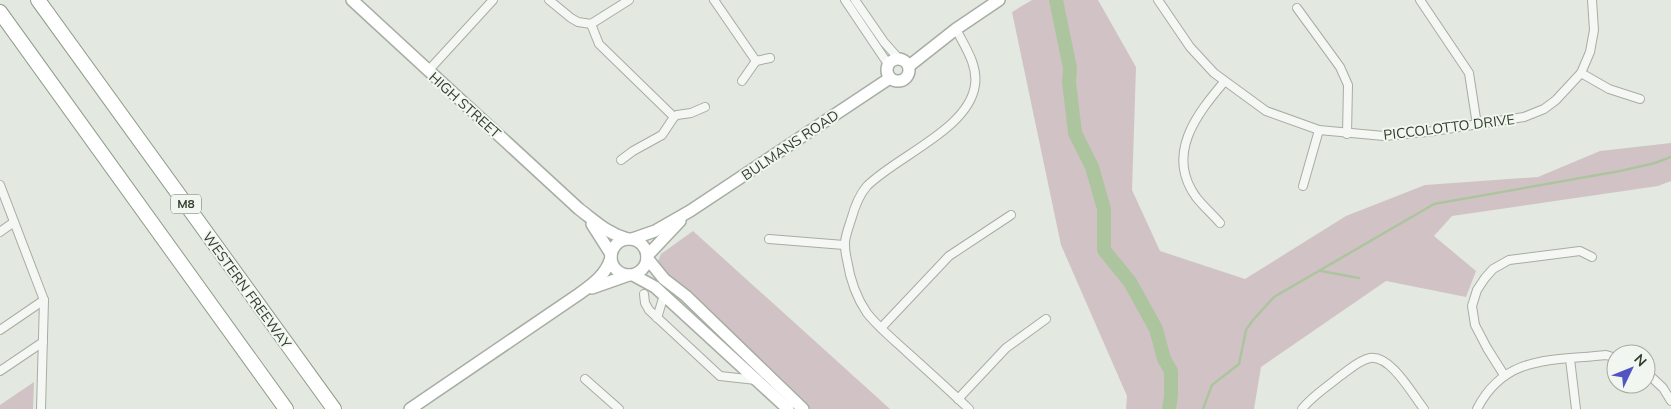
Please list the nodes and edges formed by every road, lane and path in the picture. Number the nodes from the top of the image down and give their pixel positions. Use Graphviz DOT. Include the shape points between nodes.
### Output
graph roads {
  1 [pos="38,0"];
  2 [pos="352,0"];
  3 [pos="493,0"];
  4 [pos="549,0"];
  5 [pos="629,0"];
  6 [pos="714,0"];
  7 [pos="844,0"];
  8 [pos="865,0"];
  9 [pos="999,0"];
  10 [pos="1158,0"];
  11 [pos="1420,0"];
  12 [pos="1592,0"];
  13 [pos="856,2"];
  14 [pos="1297,8"];
  15 [pos="0,12"];
  16 [pos="591,24"];
  17 [pos="956,29"];
  18 [pos="770,58"];
  19 [pos="756,61"];
  20 [pos="894,61"];
  21 [pos="909,66"];
  22 [pos="428,71"];
  23 [pos="1581,73"];
  24 [pos="890,78"];
  25 [pos="742,81"];
  26 [pos="1224,82"];
  27 [pos="1640,99"];
  28 [pos="705,107"];
  29 [pos="674,117"];
  30 [pos="1477,125"];
  31 [pos="1319,130"];
  32 [pos="1346,134"];
  33 [pos="621,160"];
  34 [pos="0,185"];
  35 [pos="1303,186"];
  36 [pos="579,209"];
  37 [pos="690,211"];
  38 [pos="1011,215"];
  39 [pos="14,222"];
  40 [pos="1220,223"];
  41 [pos="0,232"];
  42 [pos="630,239"];
  43 [pos="769,239"];
  44 [pos="844,245"];
  45 [pos="611,256"];
  46 [pos="1592,256"];
  47 [pos="647,257"];
  48 [pos="631,275"];
  49 [pos="579,294"];
  50 [pos="644,294"];
  51 [pos="664,295"];
  52 [pos="44,300"];
  53 [pos="657,318"];
  54 [pos="1046,319"];
  55 [pos="881,328"];
  56 [pos="0,330"];
  57 [pos="43,342"];
  58 [pos="1606,355"];
  59 [pos="1570,359"];
  60 [pos="0,371"];
  61 [pos="1504,375"];
  62 [pos="585,379"];
  63 [pos="758,381"];
  64 [pos="1656,381"];
  65 [pos="958,399"];
  66 [pos="1671,400"];
  67 [pos="41,409"];
  68 [pos="286,409"];
  69 [pos="334,409"];
  70 [pos="410,409"];
  71 [pos="619,409"];
  72 [pos="788,409"];
  73 [pos="803,409"];
  74 [pos="969,409"];
  75 [pos="1302,409"];
  76 [pos="1424,409"];
  77 [pos="1477,409"];
  78 [pos="1576,409"];
  1 -- 69 [label="highway, WESTERN FREEWAY / M8"];
  2 -- 22 [label="main road, HIGH STREET"];
  3 -- 22 [label="street"];
  4 -- 16 [label="street" via="578,22"];
  5 -- 16 [label="street"];
  6 -- 19 [label="street"];
  7 -- 20 [label="street"];
  8 -- 13 [label="street"];
  9 -- 17 [label="main road"];
  10 -- 26 [label="street, PICCOLOTTO DRIVE" via="1190,47"];
  11 -- 30 [label="street" via="1469,73"];
  12 -- 23 [label="street, PICCOLOTTO DRIVE" via="1594,30 1590,52"];
  13 -- 20 [label="street"];
  14 -- 32 [label="street" via="1340,67 1348,85"];
  15 -- 68 [label="highway"];
  16 -- 29 [label="street" via="599,44"];
  17 -- 21 [label="main road"];
  17 -- 44 [label="street" via="976,75 970,103 950,125 866,188 855,208"];
  18 -- 19 [label="street"];
  19 -- 25 [label="street"];
  20 -- 21 [label="main road" via="905,61"];
  20 -- 24 [label="main road" via="886,72"];
  21 -- 24 [label="main road" via="909,74 904,80 897,82"];
  22 -- 36 [label="main road, HIGH STREET"];
  23 -- 27 [label="street" via="1609,89"];
  23 -- 30 [label="street, PICCOLOTTO DRIVE" via="1544,109 1524,117"];
  24 -- 37 [label="main road, BULMANS ROAD"];
  26 -- 31 [label="street, PICCOLOTTO DRIVE" via="1266,111"];
  26 -- 40 [label="street" via="1193,123 1186,139 1184,156 1189,184"];
  28 -- 29 [label="street"];
  29 -- 33 [label="street" via="662,135"];
  30 -- 32 [label="street, PICCOLOTTO DRIVE" via="1384,136"];
  31 -- 32 [label="street, PICCOLOTTO DRIVE"];
  31 -- 35 [label="street"];
  34 -- 39 [label="street"];
  36 -- 42 [label="main road, HIGH STREET" via="614,235"];
  36 -- 45 [label="main road, HIGH STREET" via="598,232"];
  37 -- 42 [label="main road, BULMANS ROAD"];
  37 -- 47 [label="main road, BULMANS ROAD"];
  38 -- 55 [label="street" via="949,256"];
  39 -- 41 [label="street"];
  39 -- 52 [label="street"];
  42 -- 45 [label="main road" via="618,243"];
  42 -- 47 [label="main road" via="641,244"];
  43 -- 44 [label="street"];
  44 -- 55 [label="street" via="857,297"];
  45 -- 48 [label="main road" via="618,272"];
  45 -- 49 [label="main road" via="600,277"];
  46 -- 61 [label="street" via="1580,251 1509,260 1485,278 1472,306 1475,325"];
  47 -- 48 [label="main road" via="642,270"];
  47 -- 73 [label="main road" via="664,279 686,296"];
  48 -- 49 [label="main road"];
  48 -- 51 [label="main road" via="646,281"];
  49 -- 70 [label="main road"];
  50 -- 53 [label="street" via="646,303"];
  51 -- 53 [label="street"];
  51 -- 63 [label="main road"];
  52 -- 56 [label="street"];
  52 -- 57 [label="street"];
  53 -- 63 [label="street" via="720,376"];
  54 -- 65 [label="street" via="1006,348"];
  55 -- 65 [label="street"];
  57 -- 60 [label="street"];
  57 -- 67 [label="street"];
  58 -- 59 [label="street"];
  59 -- 61 [label="street" via="1530,362"];
  59 -- 78 [label="street"];
  61 -- 77 [label="street" via="1490,388"];
  62 -- 71 [label="street"];
  63 -- 72 [label="main road"];
  64 -- 66 [label="street"];
  65 -- 74 [label="street"];
  75 -- 76 [label="street" via="1359,362 1370,358 1385,361 1394,369"];
}
